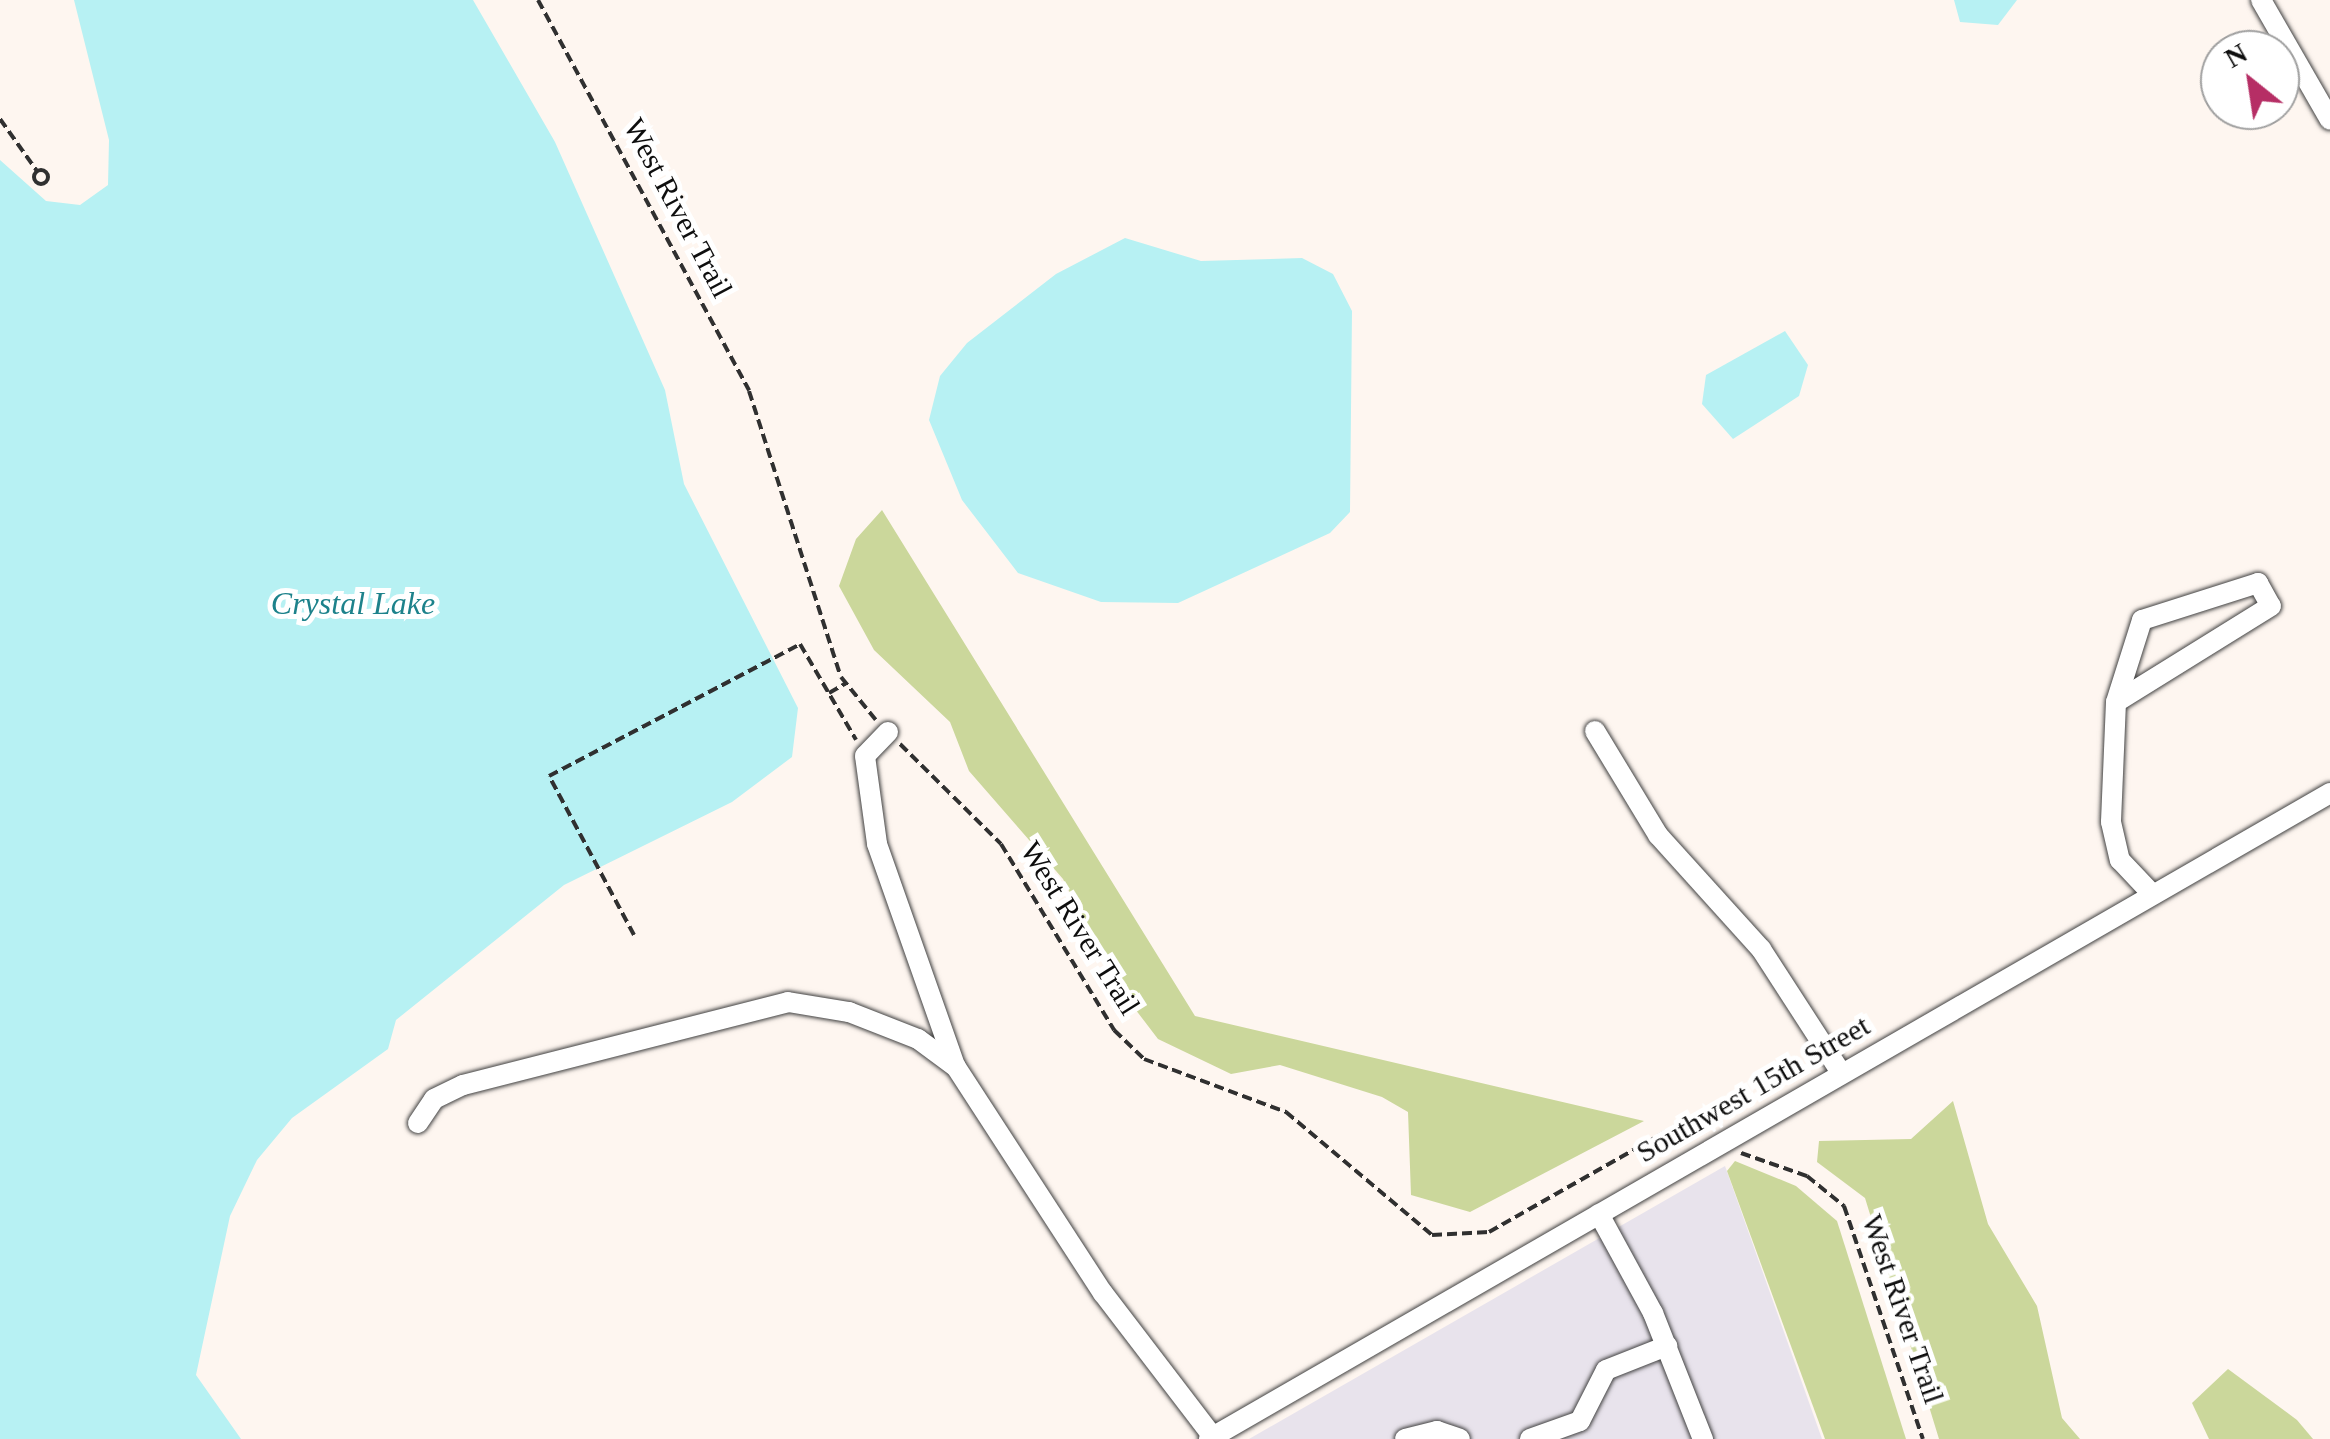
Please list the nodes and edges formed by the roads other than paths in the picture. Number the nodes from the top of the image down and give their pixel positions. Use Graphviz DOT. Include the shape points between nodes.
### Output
graph roads {
  1 [pos="2261,0"];
  2 [pos="2330,120"];
  3 [pos="2116,702"];
  4 [pos="1595,731"];
  5 [pos="888,732"];
  6 [pos="2330,794"];
  7 [pos="2152,894"];
  8 [pos="956,1066"];
  9 [pos="1840,1071"];
  10 [pos="418,1123"];
  11 [pos="1598,1214"];
  12 [pos="1667,1346"];
  13 [pos="1211,1438"];
  14 [pos="1405,1439"];
  15 [pos="1460,1439"];
  16 [pos="1530,1439"];
  17 [pos="1703,1439"];
  1 -- 2 [label="street"];
  3 -- 3 [label="street" via="2271,606 2258,583 2142,620"];
  3 -- 7 [label="street" via="2110,822 2120,860"];
  4 -- 9 [label="street" via="1658,836 1761,949"];
  5 -- 8 [label="street" via="865,756 904,940"];
  6 -- 7 [label="street, Southwest 15th Street"];
  7 -- 9 [label="street, Southwest 15th Street"];
  8 -- 10 [label="street" via="918,1039 849,1012 788,1002 464,1085 434,1100"];
  8 -- 13 [label="street" via="1102,1293"];
  9 -- 11 [label="street, Southwest 15th Street"];
  11 -- 12 [label="street"];
  11 -- 13 [label="street, Southwest 15th Street"];
  12 -- 16 [label="street" via="1606,1370 1580,1421"];
  12 -- 17 [label="street"];
  14 -- 15 [label="street" via="1437,1431"];
}
